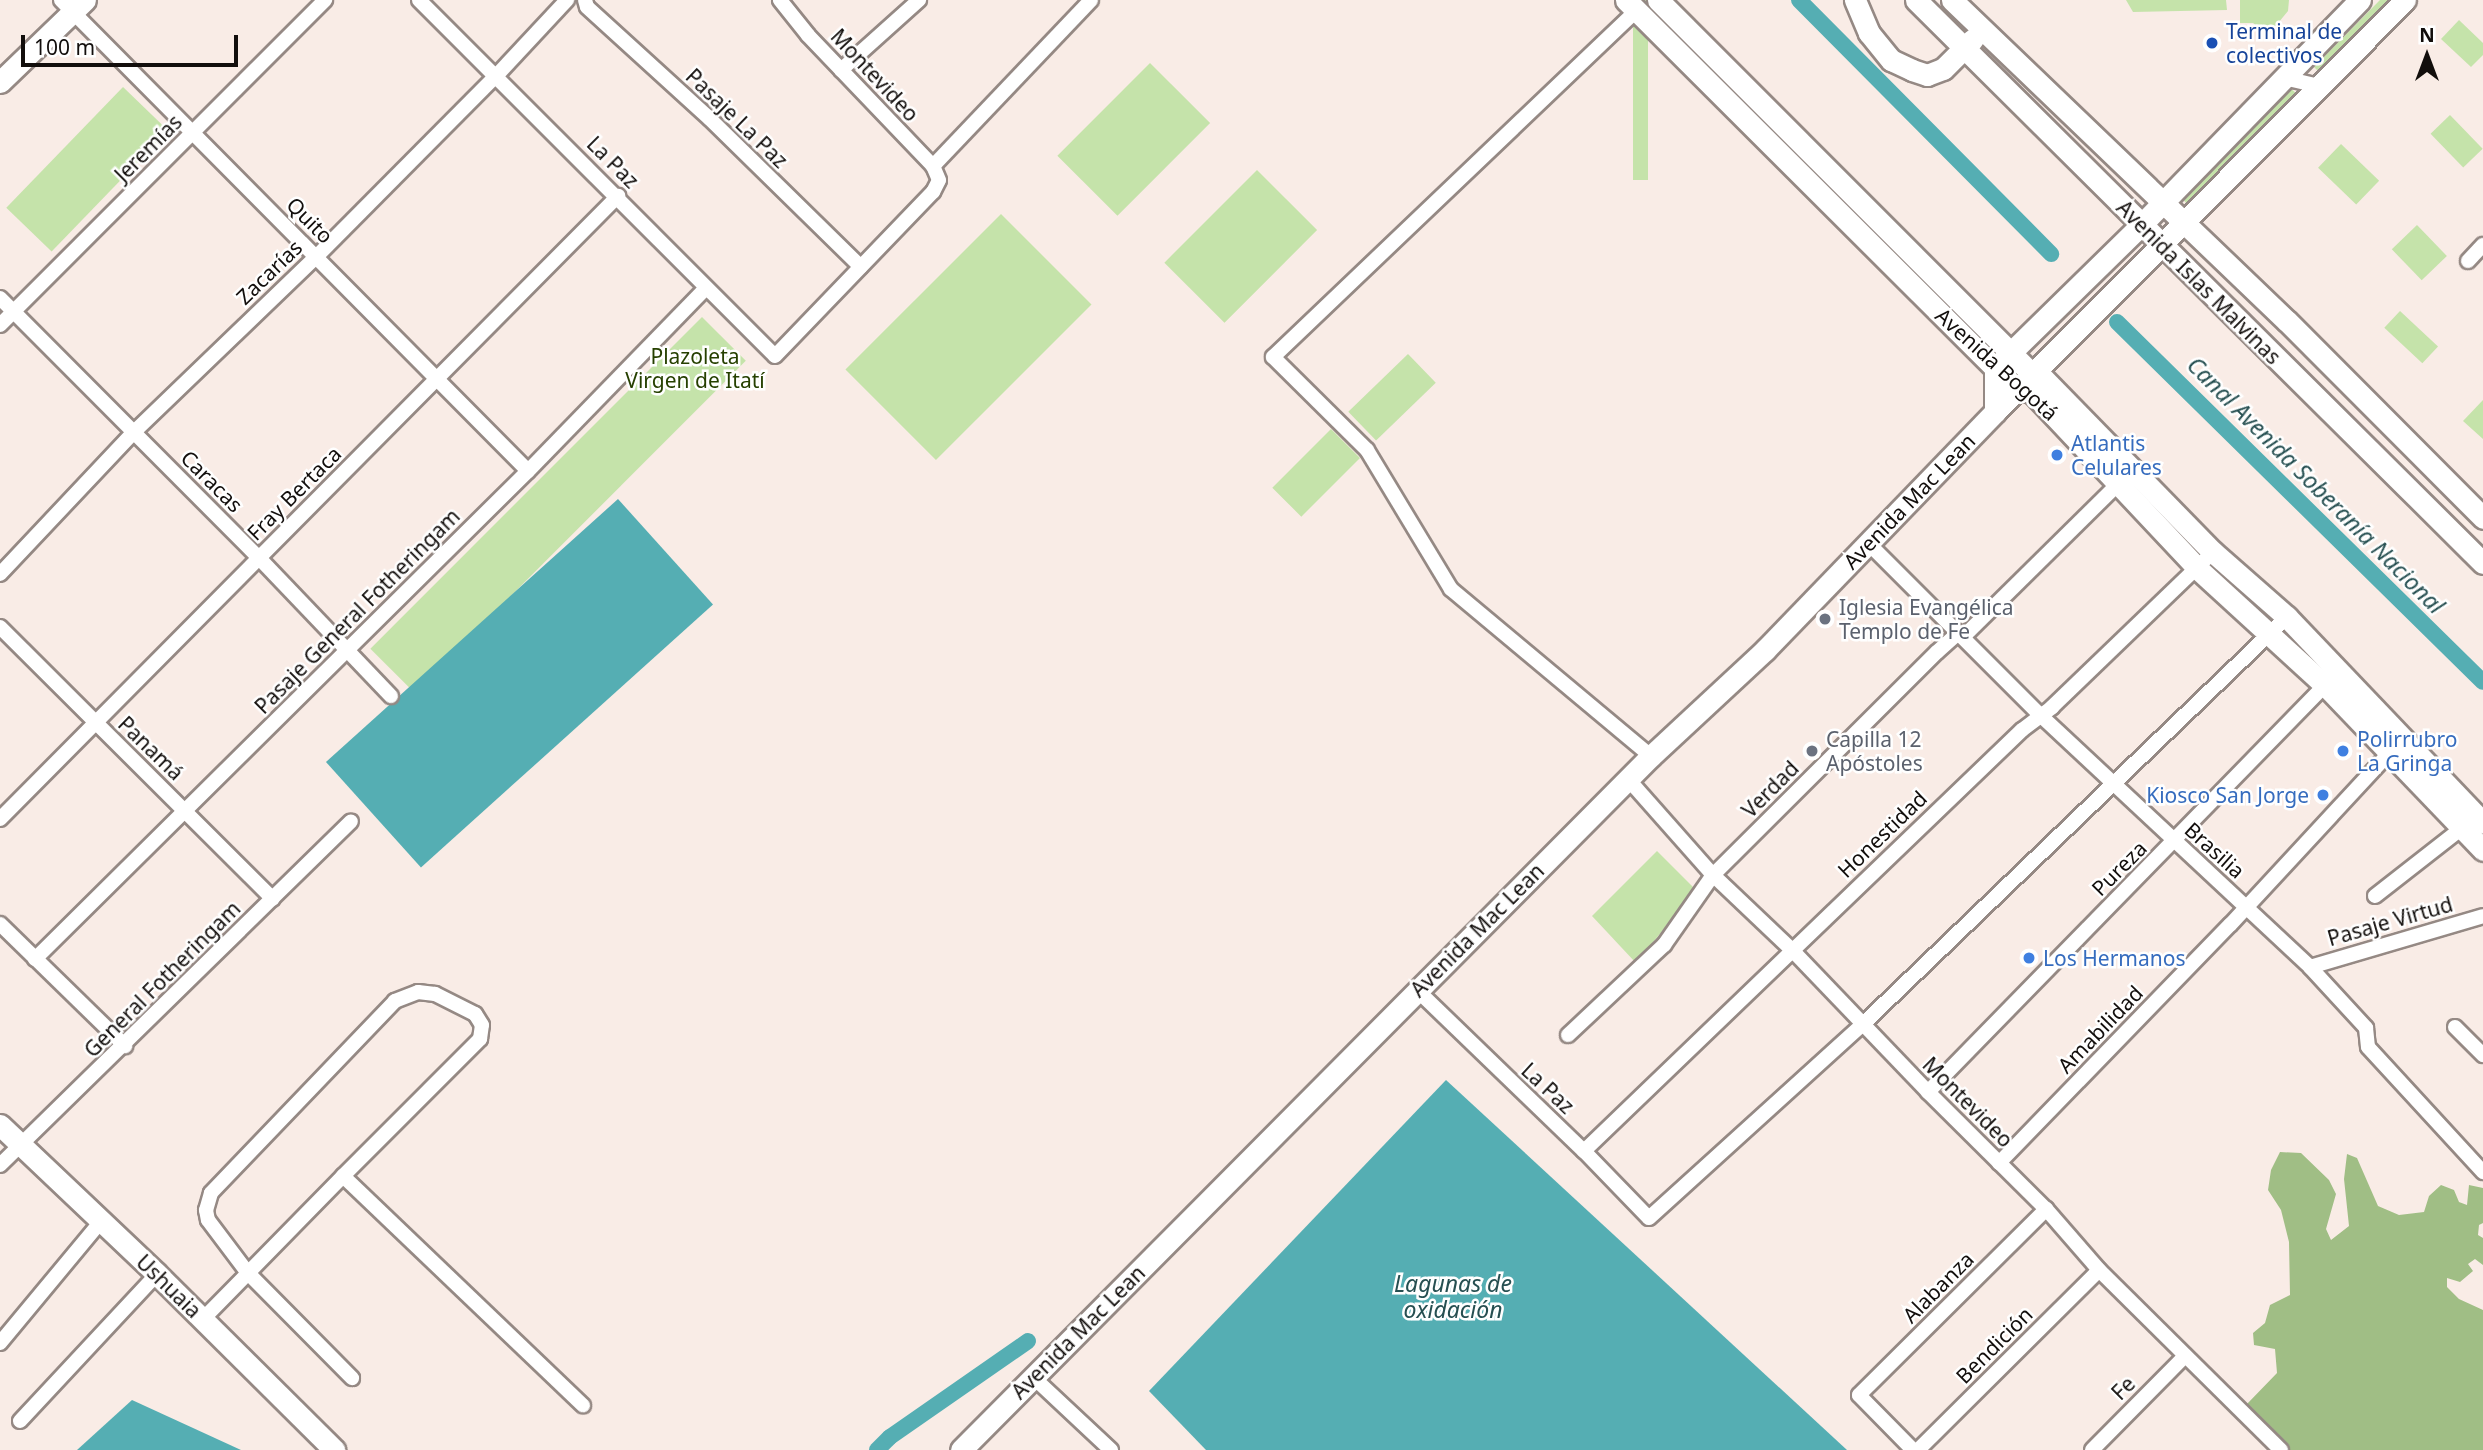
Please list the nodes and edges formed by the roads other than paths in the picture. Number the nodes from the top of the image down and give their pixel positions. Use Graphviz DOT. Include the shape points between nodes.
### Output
graph roads {
  1 [pos="325,0"];
  2 [pos="419,0"];
  3 [pos="566,0"];
  4 [pos="585,0"];
  5 [pos="780,0"];
  6 [pos="919,0"];
  7 [pos="1091,0"];
  8 [pos="1658,0"];
  9 [pos="1855,0"];
  10 [pos="1916,0"];
  11 [pos="1952,0"];
  12 [pos="2361,0"];
  13 [pos="2405,0"];
  14 [pos="73,4"];
  15 [pos="1632,5"];
  16 [pos="1980,28"];
  17 [pos="1966,50"];
  18 [pos="841,71"];
  19 [pos="497,75"];
  20 [pos="2284,78"];
  21 [pos="0,82"];
  22 [pos="2319,86"];
  23 [pos="1786,129"];
  24 [pos="193,134"];
  25 [pos="1772,146"];
  26 [pos="936,173"];
  27 [pos="618,196"];
  28 [pos="2162,201"];
  29 [pos="2184,222"];
  30 [pos="2141,225"];
  31 [pos="2161,245"];
  32 [pos="2483,245"];
  33 [pos="317,256"];
  34 [pos="2468,261"];
  35 [pos="861,267"];
  36 [pos="705,289"];
  37 [pos="0,298"];
  38 [pos="13,312"];
  39 [pos="0,325"];
  40 [pos="2011,353"];
  41 [pos="1995,368"];
  42 [pos="437,379"];
  43 [pos="2025,382"];
  44 [pos="1995,412"];
  45 [pos="134,432"];
  46 [pos="528,471"];
  47 [pos="2126,477"];
  48 [pos="2483,518"];
  49 [pos="1868,543"];
  50 [pos="2213,552"];
  51 [pos="259,558"];
  52 [pos="2483,563"];
  53 [pos="2197,568"];
  54 [pos="0,574"];
  55 [pos="2287,617"];
  56 [pos="0,627"];
  57 [pos="1957,634"];
  58 [pos="2271,634"];
  59 [pos="346,650"];
  60 [pos="2331,678"];
  61 [pos="391,696"];
  62 [pos="2039,715"];
  63 [pos="96,724"];
  64 [pos="2404,739"];
  65 [pos="2389,754"];
  66 [pos="1651,756"];
  67 [pos="1629,779"];
  68 [pos="2111,783"];
  69 [pos="186,810"];
  70 [pos="0,819"];
  71 [pos="351,821"];
  72 [pos="2483,823"];
  73 [pos="2462,828"];
  74 [pos="2175,842"];
  75 [pos="2483,850"];
  76 [pos="1713,875"];
  77 [pos="2375,897"];
  78 [pos="273,899"];
  79 [pos="2246,906"];
  80 [pos="2483,916"];
  81 [pos="0,924"];
  82 [pos="1792,950"];
  83 [pos="36,959"];
  84 [pos="2310,967"];
  85 [pos="1417,990"];
  86 [pos="1863,1024"];
  87 [pos="2455,1027"];
  88 [pos="1568,1035"];
  89 [pos="125,1046"];
  90 [pos="2483,1055"];
  91 [pos="1928,1092"];
  92 [pos="0,1125"];
  93 [pos="22,1146"];
  94 [pos="1584,1151"];
  95 [pos="1998,1163"];
  96 [pos="0,1165"];
  97 [pos="2483,1172"];
  98 [pos="343,1176"];
  99 [pos="2046,1209"];
  100 [pos="102,1220"];
  101 [pos="2099,1270"];
  102 [pos="248,1273"];
  103 [pos="157,1274"];
  104 [pos="203,1318"];
  105 [pos="0,1343"];
  106 [pos="2185,1356"];
  107 [pos="1033,1377"];
  108 [pos="352,1378"];
  109 [pos="583,1405"];
  110 [pos="20,1421"];
  111 [pos="334,1450"];
  112 [pos="961,1450"];
  113 [pos="1111,1450"];
  114 [pos="1916,1450"];
  115 [pos="2092,1450"];
  116 [pos="2281,1450"];
  1 -- 24 [label="street, Jeremías"];
  2 -- 19 [label="street, La Paz"];
  3 -- 19 [label="street, Zacarías"];
  4 -- 35 [label="street, Pasaje La Paz" via="587,7"];
  5 -- 18 [label="street, Montevideo"];
  6 -- 18 [label="street"];
  7 -- 26 [label="street"];
  8 -- 23 [label="main road, Avenida Bogotá"];
  9 -- 17 [label="main road" via="1869,33 1891,60 1912,71 1927,75 1943,69"];
  10 -- 17 [label="main road, Avenida Islas Malvinas"];
  11 -- 16 [label="main road, Avenida Islas Malvinas"];
  12 -- 20 [label="main road"];
  13 -- 22 [label="main road, Avenida Mac Lean"];
  14 -- 21 [label="main road"];
  14 -- 24 [label="street, Quito"];
  15 -- 25 [label="main road, Avenida Bogotá"];
  15 -- 66 [label="street" via="1273,357 1367,450 1451,589"];
  16 -- 17 [label="main road"];
  16 -- 28 [label="main road, Avenida Islas Malvinas"];
  17 -- 30 [label="main road, Avenida Islas Malvinas"];
  18 -- 26 [label="street, Montevideo"];
  19 -- 27 [label="street, La Paz"];
  19 -- 33 [label="street, Zacarías"];
  20 -- 22 [label="street"];
  20 -- 28 [label="main road"];
  22 -- 29 [label="main road, Avenida Mac Lean"];
  23 -- 25 [label="main road"];
  23 -- 40 [label="main road, Avenida Bogotá"];
  24 -- 33 [label="street, Quito"];
  24 -- 38 [label="street, Jeremías"];
  25 -- 41 [label="main road, Avenida Bogotá"];
  26 -- 35 [label="street" via="933,192"];
  27 -- 36 [label="street, La Paz"];
  27 -- 42 [label="street, Fray Bertaca"];
  28 -- 29 [label="main road, Avenida Islas Malvinas"];
  28 -- 30 [label="main road"];
  29 -- 31 [label="main road, Avenida Mac Lean"];
  29 -- 48 [label="main road, Avenida Islas Malvinas"];
  30 -- 31 [label="main road, Avenida Islas Malvinas"];
  30 -- 40 [label="main road"];
  31 -- 43 [label="main road, Avenida Mac Lean"];
  31 -- 52 [label="main road, Avenida Islas Malvinas"];
  32 -- 34 [label="street"];
  33 -- 42 [label="street, Quito"];
  33 -- 45 [label="street, Zacarías"];
  35 -- 36 [label="street, La Paz" via="775,356"];
  36 -- 46 [label="street, Pasaje General Fotheringam"];
  37 -- 38 [label="street, Caracas"];
  38 -- 39 [label="street, Jeremías"];
  38 -- 45 [label="street, Caracas"];
  40 -- 41 [label="main road"];
  40 -- 43 [label="main road, Avenida Bogotá"];
  41 -- 43 [label="main road, Avenida Bogotá"];
  41 -- 44 [label="main road"];
  42 -- 46 [label="street, Quito"];
  42 -- 51 [label="street, Fray Bertaca"];
  43 -- 44 [label="main road, Avenida Mac Lean"];
  43 -- 47 [label="main road, Avenida Bogotá" via="2041,376"];
  44 -- 49 [label="main road, Avenida Mac Lean"];
  45 -- 51 [label="street, Caracas"];
  45 -- 54 [label="street, Zacarías"];
  46 -- 59 [label="street, Pasaje General Fotheringam"];
  47 -- 50 [label="main road, Avenida Bogotá"];
  47 -- 53 [label="main road, Avenida Bogotá"];
  47 -- 57 [label="street, Verdad" via="1966,634"];
  49 -- 57 [label="street, Brasilia"];
  49 -- 66 [label="main road, Avenida Mac Lean" via="1765,650"];
  50 -- 53 [label="street, Honestidad"];
  50 -- 55 [label="main road, Avenida Bogotá"];
  51 -- 59 [label="street, Caracas"];
  51 -- 63 [label="street, Fray Bertaca"];
  53 -- 58 [label="main road, Avenida Bogotá"];
  53 -- 62 [label="street, Honestidad"];
  55 -- 58 [label="street"];
  55 -- 60 [label="main road, Avenida Bogotá"];
  56 -- 63 [label="street, Panamá"];
  57 -- 62 [label="street, Brasilia"];
  57 -- 76 [label="street, Verdad"];
  58 -- 60 [label="main road, Avenida Bogotá"];
  58 -- 68 [label="street" via="2122,778"];
  59 -- 61 [label="street, Caracas"];
  59 -- 69 [label="street, Pasaje General Fotheringam"];
  60 -- 64 [label="main road, Avenida Bogotá"];
  60 -- 65 [label="main road, Avenida Bogotá"];
  60 -- 74 [label="street, Pureza"];
  62 -- 68 [label="street, Brasilia"];
  62 -- 82 [label="street, Honestidad"];
  63 -- 69 [label="street, Panamá"];
  63 -- 70 [label="street, Fray Bertaca"];
  64 -- 65 [label="street, Amabilidad"];
  64 -- 72 [label="main road, Avenida Bogotá"];
  65 -- 73 [label="main road, Avenida Bogotá"];
  65 -- 79 [label="street, Amabilidad"];
  66 -- 67 [label="main road, Avenida Mac Lean"];
  67 -- 76 [label="street, Montevideo"];
  67 -- 85 [label="main road, Avenida Mac Lean"];
  68 -- 74 [label="street, Brasilia"];
  68 -- 86 [label="street"];
  69 -- 78 [label="street, Panamá"];
  69 -- 83 [label="street, Pasaje General Fotheringam"];
  71 -- 78 [label="street, General Fotheringam"];
  73 -- 75 [label="main road, Avenida Bogotá"];
  73 -- 77 [label="street"];
  74 -- 79 [label="street, Brasilia"];
  74 -- 91 [label="street, Pureza"];
  76 -- 82 [label="street, Montevideo"];
  76 -- 88 [label="street, Verdad" via="1664,945"];
  78 -- 89 [label="street, General Fotheringam"];
  79 -- 84 [label="street, Brasilia"];
  79 -- 95 [label="street, Amabilidad"];
  80 -- 84 [label="street, Pasaje Virtud"];
  81 -- 83 [label="street"];
  82 -- 86 [label="street, Montevideo"];
  82 -- 94 [label="street, Honestidad"];
  83 -- 89 [label="street"];
  84 -- 97 [label="street, Brasilia" via="2366,1028 2368,1047"];
  85 -- 94 [label="street, La Paz"];
  85 -- 107 [label="main road, Avenida Mac Lean"];
  86 -- 91 [label="street, Montevideo"];
  86 -- 94 [label="street, La Paz" via="1649,1218"];
  87 -- 90 [label="street"];
  89 -- 93 [label="street, General Fotheringam"];
  91 -- 95 [label="street, Montevideo"];
  92 -- 93 [label="main road, Ushuaia"];
  93 -- 96 [label="street, General Fotheringam"];
  93 -- 100 [label="main road, Ushuaia"];
  95 -- 99 [label="street, Montevideo"];
  98 -- 102 [label="street"];
  98 -- 102 [label="street" via="480,1039 482,1025 475,1014 435,994 418,992 395,1001 211,1193 208,1220"];
  98 -- 109 [label="street"];
  99 -- 101 [label="street, Montevideo"];
  99 -- 114 [label="street, Alabanza" via="1858,1395"];
  100 -- 103 [label="main road, Ushuaia"];
  100 -- 105 [label="street"];
  101 -- 106 [label="street, Montevideo"];
  101 -- 114 [label="street, Bendición"];
  102 -- 104 [label="street"];
  102 -- 108 [label="street"];
  103 -- 104 [label="main road, Ushuaia"];
  103 -- 110 [label="street"];
  104 -- 111 [label="main road, Ushuaia"];
  106 -- 115 [label="street, Fe"];
  106 -- 116 [label="street, Montevideo"];
  107 -- 112 [label="main road, Avenida Mac Lean"];
  107 -- 113 [label="street"];
}
